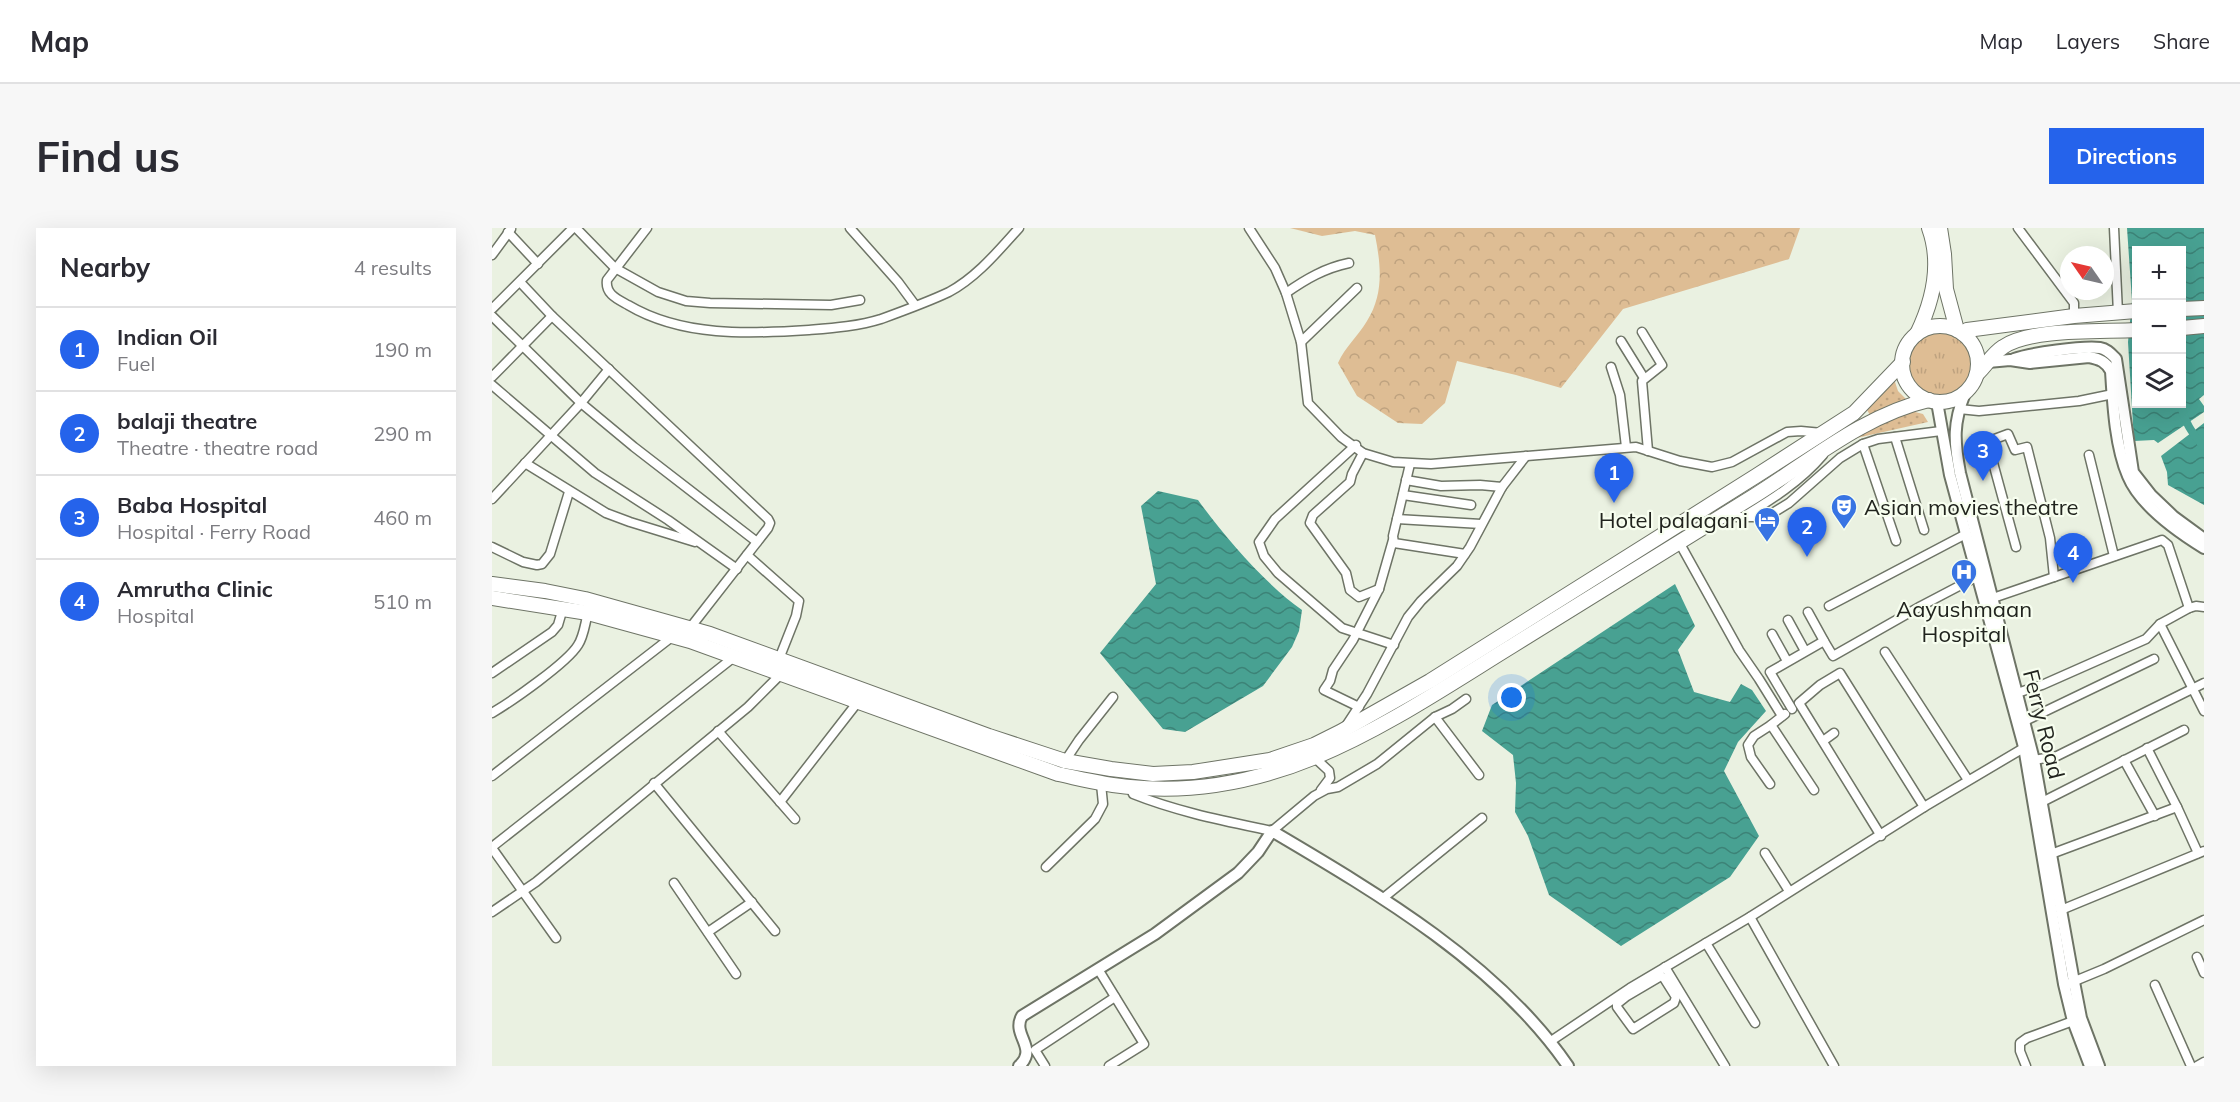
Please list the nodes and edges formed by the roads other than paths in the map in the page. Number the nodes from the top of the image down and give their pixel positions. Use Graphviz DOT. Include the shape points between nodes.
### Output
graph roads {
  1 [pos="575,228"];
  2 [pos="647,228"];
  3 [pos="850,228"];
  4 [pos="1019,228"];
  5 [pos="1249,228"];
  6 [pos="1929,228"];
  7 [pos="1940,228"];
  8 [pos="2018,228"];
  9 [pos="2114,228"];
  10 [pos="510,230"];
  11 [pos="492,254"];
  12 [pos="1349,263"];
  13 [pos="538,264"];
  14 [pos="615,268"];
  15 [pos="520,282"];
  16 [pos="1358,288"];
  17 [pos="1286,292"];
  18 [pos="860,300"];
  19 [pos="915,305"];
  20 [pos="2204,308"];
  21 [pos="492,309"];
  22 [pos="2186,309"];
  23 [pos="2127,312"];
  24 [pos="492,316"];
  25 [pos="552,316"];
  26 [pos="2074,316"];
  27 [pos="2204,326"];
  28 [pos="2186,328"];
  29 [pos="2132,330"];
  30 [pos="1642,332"];
  31 [pos="1960,332"];
  32 [pos="1917,334"];
  33 [pos="1621,341"];
  34 [pos="1301,342"];
  35 [pos="522,347"];
  36 [pos="2010,360"];
  37 [pos="1903,362"];
  38 [pos="1988,362"];
  39 [pos="1611,367"];
  40 [pos="609,369"];
  41 [pos="1977,374"];
  42 [pos="492,377"];
  43 [pos="1644,378"];
  44 [pos="492,385"];
  45 [pos="1965,393"];
  46 [pos="2113,394"];
  47 [pos="1933,401"];
  48 [pos="581,403"];
  49 [pos="1959,409"];
  50 [pos="1941,431"];
  51 [pos="1823,433"];
  52 [pos="551,436"];
  53 [pos="1895,437"];
  54 [pos="1863,444"];
  55 [pos="1356,446"];
  56 [pos="1831,446"];
  57 [pos="1626,447"];
  58 [pos="1648,451"];
  59 [pos="1363,453"];
  60 [pos="2089,455"];
  61 [pos="1526,456"];
  62 [pos="525,463"];
  63 [pos="1410,464"];
  64 [pos="1955,474"];
  65 [pos="1406,480"];
  66 [pos="1502,487"];
  67 [pos="569,492"];
  68 [pos="1402,495"];
  69 [pos="492,499"];
  70 [pos="1471,505"];
  71 [pos="1721,517"];
  72 [pos="1740,518"];
  73 [pos="1397,519"];
  74 [pos="1481,524"];
  75 [pos="1924,530"];
  76 [pos="1966,534"];
  77 [pos="2204,539"];
  78 [pos="1393,540"];
  79 [pos="1896,540"];
  80 [pos="757,542"];
  81 [pos="1679,542"];
  82 [pos="701,543"];
  83 [pos="492,547"];
  84 [pos="2016,547"];
  85 [pos="2204,548"];
  86 [pos="1465,554"];
  87 [pos="747,555"];
  88 [pos="2114,556"];
  89 [pos="737,569"];
  90 [pos="1981,575"];
  91 [pos="2054,577"];
  92 [pos="492,584"];
  93 [pos="1379,589"];
  94 [pos="492,598"];
  95 [pos="1993,598"];
  96 [pos="1829,606"];
  97 [pos="2204,607"];
  98 [pos="563,608"];
  99 [pos="2189,609"];
  100 [pos="1808,612"];
  101 [pos="588,613"];
  102 [pos="1788,620"];
  103 [pos="2160,624"];
  104 [pos="690,628"];
  105 [pos="1357,632"];
  106 [pos="1772,634"];
  107 [pos="673,636"];
  108 [pos="1824,640"];
  109 [pos="1394,645"];
  110 [pos="1805,651"];
  111 [pos="1885,652"];
  112 [pos="734,657"];
  113 [pos="778,658"];
  114 [pos="2154,659"];
  115 [pos="1787,661"];
  116 [pos="492,673"];
  117 [pos="780,675"];
  118 [pos="2204,683"];
  119 [pos="2192,689"];
  120 [pos="2013,690"];
  121 [pos="1113,697"];
  122 [pos="1466,699"];
  123 [pos="857,703"];
  124 [pos="1795,706"];
  125 [pos="1359,708"];
  126 [pos="2204,711"];
  127 [pos="492,713"];
  128 [pos="1782,716"];
  129 [pos="1435,717"];
  130 [pos="2025,721"];
  131 [pos="1771,725"];
  132 [pos="2184,730"];
  133 [pos="718,731"];
  134 [pos="1340,732"];
  135 [pos="1834,733"];
  136 [pos="1823,741"];
  137 [pos="2027,746"];
  138 [pos="2147,748"];
  139 [pos="1315,758"];
  140 [pos="2034,760"];
  141 [pos="2124,760"];
  142 [pos="1065,761"];
  143 [pos="1479,775"];
  144 [pos="492,776"];
  145 [pos="1968,780"];
  146 [pos="654,783"];
  147 [pos="1101,783"];
  148 [pos="1770,784"];
  149 [pos="1131,787"];
  150 [pos="1814,790"];
  151 [pos="1314,796"];
  152 [pos="780,802"];
  153 [pos="2042,802"];
  154 [pos="1924,807"];
  155 [pos="2177,807"];
  156 [pos="2155,816"];
  157 [pos="1482,818"];
  158 [pos="795,819"];
  159 [pos="1272,831"];
  160 [pos="1881,836"];
  161 [pos="492,848"];
  162 [pos="2201,852"];
  163 [pos="1766,853"];
  164 [pos="2051,854"];
  165 [pos="1046,867"];
  166 [pos="674,883"];
  167 [pos="523,891"];
  168 [pos="1789,891"];
  169 [pos="1382,898"];
  170 [pos="752,902"];
  171 [pos="2061,910"];
  172 [pos="492,912"];
  173 [pos="1750,916"];
  174 [pos="2204,920"];
  175 [pos="775,930"];
  176 [pos="708,932"];
  177 [pos="556,938"];
  178 [pos="1706,943"];
  179 [pos="2197,957"];
  180 [pos="1665,968"];
  181 [pos="1098,969"];
  182 [pos="2204,973"];
  183 [pos="736,974"];
  184 [pos="1663,978"];
  185 [pos="2069,983"];
  186 [pos="2155,985"];
  187 [pos="1626,994"];
  188 [pos="1115,997"];
  189 [pos="2073,1021"];
  190 [pos="1755,1023"];
  191 [pos="1551,1041"];
  192 [pos="2204,1062"];
  193 [pos="1019,1066"];
  194 [pos="1045,1066"];
  195 [pos="1109,1066"];
  196 [pos="1568,1066"];
  197 [pos="1725,1066"];
  198 [pos="1834,1066"];
  199 [pos="2026,1066"];
  200 [pos="2090,1066"];
  201 [pos="2099,1066"];
  202 [pos="2192,1066"];
  203 [pos="2197,1066"];
  1 -- 13 [label="street"];
  1 -- 14 [label="street"];
  2 -- 14 [label="street"];
  3 -- 19 [label="street"];
  4 -- 19 [label="street" via="972,276"];
  5 -- 17 [label="street"];
  6 -- 32 [label="highway" via="1935,255 1935,284"];
  7 -- 31 [label="highway" via="1946,289"];
  8 -- 26 [label="street" via="2074,303"];
  9 -- 23 [label="street"];
  10 -- 11 [label="street"];
  10 -- 13 [label="street"];
  12 -- 17 [label="street" via="1323,271"];
  13 -- 15 [label="street"];
  14 -- 18 [label="street" via="658,292 686,300 831,305"];
  14 -- 19 [label="street" via="606,285 613,297 640,313 698,329 730,333 836,328 880,319"];
  15 -- 21 [label="street"];
  15 -- 25 [label="street"];
  16 -- 34 [label="street"];
  17 -- 34 [label="street"];
  20 -- 22 [label="highway"];
  23 -- 26 [label="highway"];
  24 -- 35 [label="street"];
  25 -- 35 [label="street"];
  25 -- 40 [label="street"];
  26 -- 31 [label="highway"];
  27 -- 28 [label="highway"];
  29 -- 38 [label="highway" via="2038,335 2005,346"];
  30 -- 43 [label="street" via="1662,365"];
  31 -- 32 [label="highway" via="1937,326"];
  31 -- 41 [label="highway" via="1973,344"];
  32 -- 37 [label="highway" via="1907,347"];
  33 -- 43 [label="street"];
  34 -- 55 [label="street" via="1308,404"];
  35 -- 42 [label="street"];
  35 -- 48 [label="street"];
  36 -- 38 [label="street"];
  36 -- 46 [label="street" via="2030,363 2096,358 2111,371"];
  36 -- 77 [label="street" via="2039,353 2101,348 2109,351 2116,359 2133,472 2174,517"];
  37 -- 47 [label="highway" via="1913,390"];
  37 -- 51 [label="highway" via="1865,404"];
  38 -- 41 [label="highway"];
  39 -- 57 [label="street" via="1620,395"];
  40 -- 48 [label="street"];
  40 -- 80 [label="street" via="768,519 768,528"];
  41 -- 45 [label="highway"];
  43 -- 58 [label="street" via="1641,388"];
  44 -- 52 [label="street"];
  45 -- 47 [label="highway" via="1952,400"];
  45 -- 49 [label="street, Ferry Road"];
  46 -- 49 [label="street" via="1979,411"];
  46 -- 85 [label="street" via="2128,478 2168,523"];
  47 -- 50 [label="street, Ferry Road"];
  47 -- 56 [label="highway" via="1888,413"];
  48 -- 52 [label="street"];
  48 -- 80 [label="street"];
  49 -- 64 [label="street, Ferry Road" via="1954,437"];
  50 -- 53 [label="street"];
  50 -- 64 [label="street, Ferry Road"];
  51 -- 58 [label="street" via="1787,432 1721,466 1701,465"];
  51 -- 134 [label="highway" via="1430,681"];
  52 -- 62 [label="street"];
  52 -- 82 [label="street" via="595,473"];
  53 -- 54 [label="street"];
  53 -- 75 [label="street"];
  54 -- 72 [label="street" via="1840,458 1785,506 1766,517"];
  54 -- 79 [label="street"];
  55 -- 59 [label="street"];
  55 -- 105 [label="street" via="1275,519 1259,542 1264,556 1278,573 1342,628"];
  56 -- 71 [label="highway"];
  56 -- 72 [label="street" via="1808,472"];
  57 -- 58 [label="street"];
  57 -- 61 [label="street"];
  59 -- 63 [label="street"];
  59 -- 93 [label="street" via="1350,482 1313,515 1310,523 1346,573 1350,590 1359,597"];
  60 -- 88 [label="street"];
  61 -- 63 [label="street"];
  61 -- 66 [label="street"];
  62 -- 67 [label="street"];
  62 -- 69 [label="street"];
  63 -- 65 [label="street"];
  64 -- 76 [label="street, Ferry Road"];
  64 -- 90 [label="street, Ferry Road"];
  65 -- 66 [label="street" via="1441,486"];
  65 -- 68 [label="street"];
  66 -- 74 [label="street"];
  67 -- 82 [label="street" via="619,519"];
  67 -- 83 [label="street" via="549,554 542,564 523,562"];
  68 -- 70 [label="street"];
  68 -- 73 [label="street"];
  71 -- 72 [label="street"];
  71 -- 81 [label="highway"];
  73 -- 74 [label="street"];
  73 -- 78 [label="street"];
  74 -- 86 [label="street"];
  76 -- 90 [label="street, Ferry Road"];
  76 -- 96 [label="street"];
  78 -- 86 [label="street"];
  78 -- 93 [label="street"];
  80 -- 87 [label="street"];
  81 -- 128 [label="street" via="1739,650"];
  81 -- 139 [label="highway" via="1382,727"];
  82 -- 89 [label="street"];
  84 -- 91 [label="street" via="1989,448 1992,440 2008,434 2015,450 2027,447 2050,538"];
  86 -- 109 [label="street" via="1408,617"];
  87 -- 89 [label="street"];
  87 -- 113 [label="street" via="799,601"];
  88 -- 91 [label="street"];
  88 -- 99 [label="street" via="2158,540 2166,542"];
  89 -- 104 [label="street"];
  90 -- 95 [label="street, Ferry Road"];
  90 -- 108 [label="street" via="1833,656"];
  90 -- 120 [label="street, Ferry Road"];
  91 -- 95 [label="street"];
  92 -- 104 [label="highway" via="585,599"];
  93 -- 105 [label="street"];
  94 -- 98 [label="highway"];
  95 -- 120 [label="street, Ferry Road"];
  97 -- 99 [label="street"];
  98 -- 101 [label="highway"];
  98 -- 116 [label="street" via="552,632"];
  99 -- 103 [label="street"];
  100 -- 108 [label="street"];
  101 -- 107 [label="highway"];
  101 -- 127 [label="street" via="572,653"];
  102 -- 110 [label="street"];
  103 -- 119 [label="street"];
  103 -- 120 [label="street" via="2146,639 2042,685"];
  104 -- 113 [label="highway"];
  105 -- 109 [label="street"];
  105 -- 125 [label="street" via="1324,690"];
  106 -- 115 [label="street"];
  107 -- 112 [label="highway"];
  107 -- 144 [label="street"];
  108 -- 110 [label="street"];
  109 -- 125 [label="street"];
  110 -- 115 [label="street"];
  111 -- 145 [label="street"];
  112 -- 117 [label="highway"];
  112 -- 161 [label="street"];
  113 -- 142 [label="highway"];
  114 -- 130 [label="street"];
  115 -- 124 [label="street" via="1770,672"];
  117 -- 123 [label="highway"];
  117 -- 133 [label="street"];
  118 -- 119 [label="street"];
  119 -- 126 [label="street"];
  119 -- 140 [label="street" via="2057,756"];
  120 -- 130 [label="street, Ferry Road"];
  120 -- 137 [label="street, Ferry Road"];
  121 -- 142 [label="street"];
  122 -- 129 [label="street"];
  123 -- 147 [label="highway" via="1058,774"];
  123 -- 152 [label="street"];
  124 -- 128 [label="street"];
  124 -- 136 [label="street"];
  124 -- 154 [label="street" via="1840,673"];
  125 -- 134 [label="street"];
  128 -- 131 [label="street"];
  129 -- 143 [label="street"];
  129 -- 151 [label="street" via="1377,764"];
  130 -- 137 [label="street, Ferry Road"];
  131 -- 148 [label="street" via="1748,745 1751,757"];
  131 -- 150 [label="street"];
  132 -- 138 [label="street"];
  133 -- 146 [label="street"];
  133 -- 152 [label="street"];
  134 -- 142 [label="highway" via="1270,760 1193,772 1153,774"];
  135 -- 136 [label="street"];
  136 -- 160 [label="street"];
  137 -- 140 [label="street, Ferry Road"];
  137 -- 145 [label="street"];
  137 -- 185 [label="street, Ferry Road"];
  138 -- 141 [label="street"];
  138 -- 155 [label="street"];
  139 -- 149 [label="highway" via="1277,772 1227,782 1194,787"];
  139 -- 151 [label="street" via="1326,766 1330,778"];
  140 -- 153 [label="street, Ferry Road"];
  141 -- 153 [label="street"];
  141 -- 156 [label="street"];
  145 -- 154 [label="street"];
  146 -- 167 [label="street"];
  146 -- 170 [label="street"];
  147 -- 149 [label="highway"];
  147 -- 165 [label="street" via="1103,804 1095,819"];
  149 -- 159 [label="street" via="1133,794 1151,801"];
  151 -- 159 [label="street"];
  152 -- 158 [label="street"];
  153 -- 164 [label="street, Ferry Road"];
  154 -- 160 [label="street"];
  155 -- 156 [label="street"];
  155 -- 162 [label="street"];
  156 -- 164 [label="street"];
  157 -- 169 [label="street"];
  159 -- 169 [label="street"];
  159 -- 181 [label="street" via="1238,873 1155,934"];
  160 -- 168 [label="street"];
  161 -- 167 [label="street"];
  162 -- 171 [label="street"];
  163 -- 168 [label="street"];
  164 -- 171 [label="street, Ferry Road"];
  166 -- 176 [label="street"];
  167 -- 172 [label="street"];
  167 -- 177 [label="street"];
  168 -- 173 [label="street"];
  169 -- 191 [label="street" via="1483,973"];
  170 -- 175 [label="street"];
  170 -- 176 [label="street"];
  171 -- 185 [label="street, Ferry Road"];
  173 -- 178 [label="street"];
  173 -- 198 [label="street"];
  174 -- 185 [label="street"];
  176 -- 183 [label="street"];
  178 -- 180 [label="street"];
  178 -- 190 [label="street"];
  179 -- 182 [label="street"];
  180 -- 184 [label="street"];
  180 -- 184 [label="street"];
  181 -- 188 [label="street"];
  181 -- 193 [label="street" via="1022,1016 1019,1028 1027,1057"];
  184 -- 187 [label="street"];
  184 -- 187 [label="street" via="1676,1000 1635,1029 1617,1007"];
  184 -- 197 [label="street"];
  185 -- 189 [label="street, Ferry Road"];
  185 -- 201 [label="street, Ferry Road"];
  186 -- 202 [label="street"];
  187 -- 191 [label="street"];
  188 -- 194 [label="street" via="1035,1050"];
  188 -- 195 [label="street" via="1144,1044"];
  189 -- 199 [label="street" via="2020,1043"];
  189 -- 200 [label="street, Ferry Road"];
  191 -- 196 [label="street"];
  192 -- 203 [label="street"];
}
